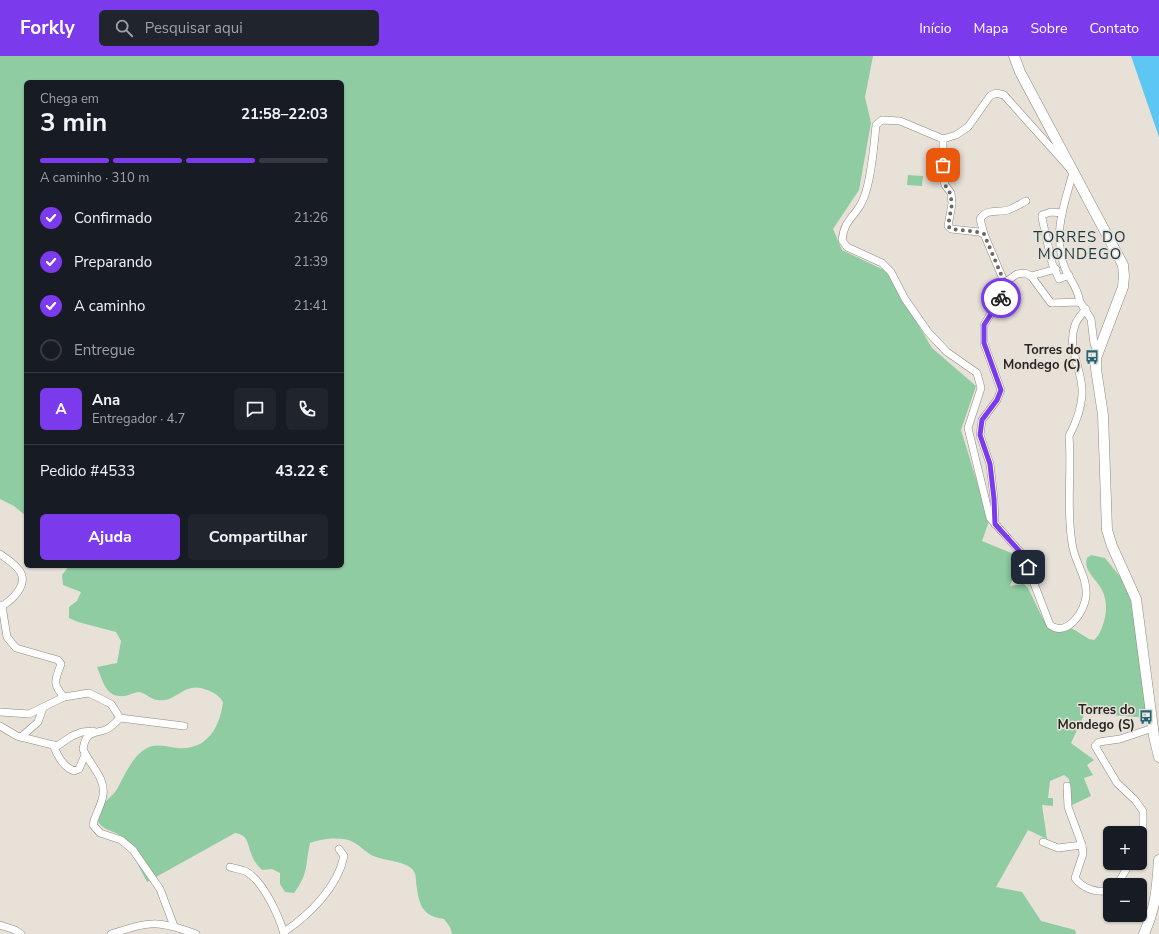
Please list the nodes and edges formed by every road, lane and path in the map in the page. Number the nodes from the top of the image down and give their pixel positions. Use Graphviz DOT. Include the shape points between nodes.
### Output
graph roads {
  1 [pos="1014,56"];
  2 [pos="943,139"];
  3 [pos="1073,172"];
  4 [pos="1026,201"];
  5 [pos="1062,213"];
  6 [pos="984,234"];
  7 [pos="1056,269"];
  8 [pos="1069,275"];
  9 [pos="1031,276"];
  10 [pos="1008,281"];
  11 [pos="1080,302"];
  12 [pos="1086,309"];
  13 [pos="1098,352"];
  14 [pos="995,524"];
  15 [pos="0,554"];
  16 [pos="1,606"];
  17 [pos="64,697"];
  18 [pos="43,708"];
  19 [pos="0,712"];
  20 [pos="120,718"];
  21 [pos="0,726"];
  22 [pos="184,726"];
  23 [pos="1153,728"];
  24 [pos="95,731"];
  25 [pos="21,737"];
  26 [pos="53,745"];
  27 [pos="86,755"];
  28 [pos="1159,757"];
  29 [pos="1067,786"];
  30 [pos="1143,826"];
  31 [pos="1043,842"];
  32 [pos="1082,845"];
  33 [pos="339,849"];
  34 [pos="1159,860"];
  35 [pos="230,868"];
  36 [pos="1103,891"];
  37 [pos="0,925"];
  38 [pos="174,926"];
  39 [pos="284,933"];
  40 [pos="21,934"];
  41 [pos="110,934"];
  42 [pos="196,934"];
  43 [pos="1144,934"];
  1 -- 3 [label="main road"];
  2 -- 3 [label="street" via="956,136 968,127 990,96 996,93 1004,95"];
  2 -- 6 [label="street" via="943,178 952,204 948,226 951,229"];
  2 -- 14 [label="street" via="900,121 882,120 876,125 862,202 847,221 842,240 847,247 882,263 891,272 904,299 928,332 947,352 977,373 980,388 968,428 990,518"];
  3 -- 5 [label="street"];
  3 -- 13 [label="main road" via="1120,258 1124,276 1123,288"];
  4 -- 6 [label="street" via="1011,209 983,214 980,220"];
  5 -- 7 [label="street" via="1047,213 1042,217 1052,263"];
  5 -- 8 [label="street" via="1058,242"];
  6 -- 10 [label="street" via="1003,279"];
  7 -- 8 [label="street" via="1059,279"];
  7 -- 9 [label="street"];
  8 -- 11 [label="street" via="1077,289"];
  9 -- 10 [label="street" via="1025,273 1018,274"];
  9 -- 11 [label="street" via="1051,303"];
  10 -- 14 [label="street" via="999,303 984,325 984,343 1001,390 982,420 980,435 990,464"];
  11 -- 12 [label="street"];
  12 -- 13 [label="street" via="1092,319 1094,344"];
  12 -- 14 [label="street" via="1075,323 1072,338 1082,394 1076,422 1069,436 1072,543 1086,583 1086,598 1076,621 1071,625 1058,628 1050,625 1023,555"];
  13 -- 23 [label="main road" via="1096,369 1106,458 1107,530 1136,599"];
  15 -- 16 [label="street" via="16,567 22,578 22,584 15,595"];
  16 -- 17 [label="street" via="7,637 16,648 58,660 61,664 55,683"];
  17 -- 18 [label="street"];
  17 -- 20 [label="street" via="89,693 111,704"];
  18 -- 19 [label="street" via="29,714"];
  18 -- 25 [label="street" via="38,722"];
  20 -- 22 [label="street"];
  20 -- 24 [label="street" via="104,730"];
  21 -- 25 [label="street"];
  23 -- 28 [label="main road"];
  23 -- 30 [label="street" via="1120,739 1099,742 1095,746 1117,783 1143,811"];
  24 -- 26 [label="street" via="80,733 66,739 60,746"];
  24 -- 27 [label="street" via="84,741 83,749"];
  25 -- 26 [label="street"];
  26 -- 27 [label="street" via="57,756 74,771 79,769"];
  27 -- 38 [label="street" via="101,779 103,795 93,825 100,833 121,840 133,850 160,889"];
  29 -- 32 [label="street" via="1068,807"];
  31 -- 32 [label="street" via="1058,848"];
  32 -- 36 [label="street" via="1083,854 1075,878 1086,888"];
  33 -- 39 [label="street" via="344,856 338,876 315,906"];
  34 -- 43 [label="main road" via="1156,898"];
  35 -- 39 [label="street" via="246,871 264,891"];
  37 -- 40 [label="street"];
  38 -- 41 [label="street" via="160,923 142,924"];
  38 -- 42 [label="street"];
}
